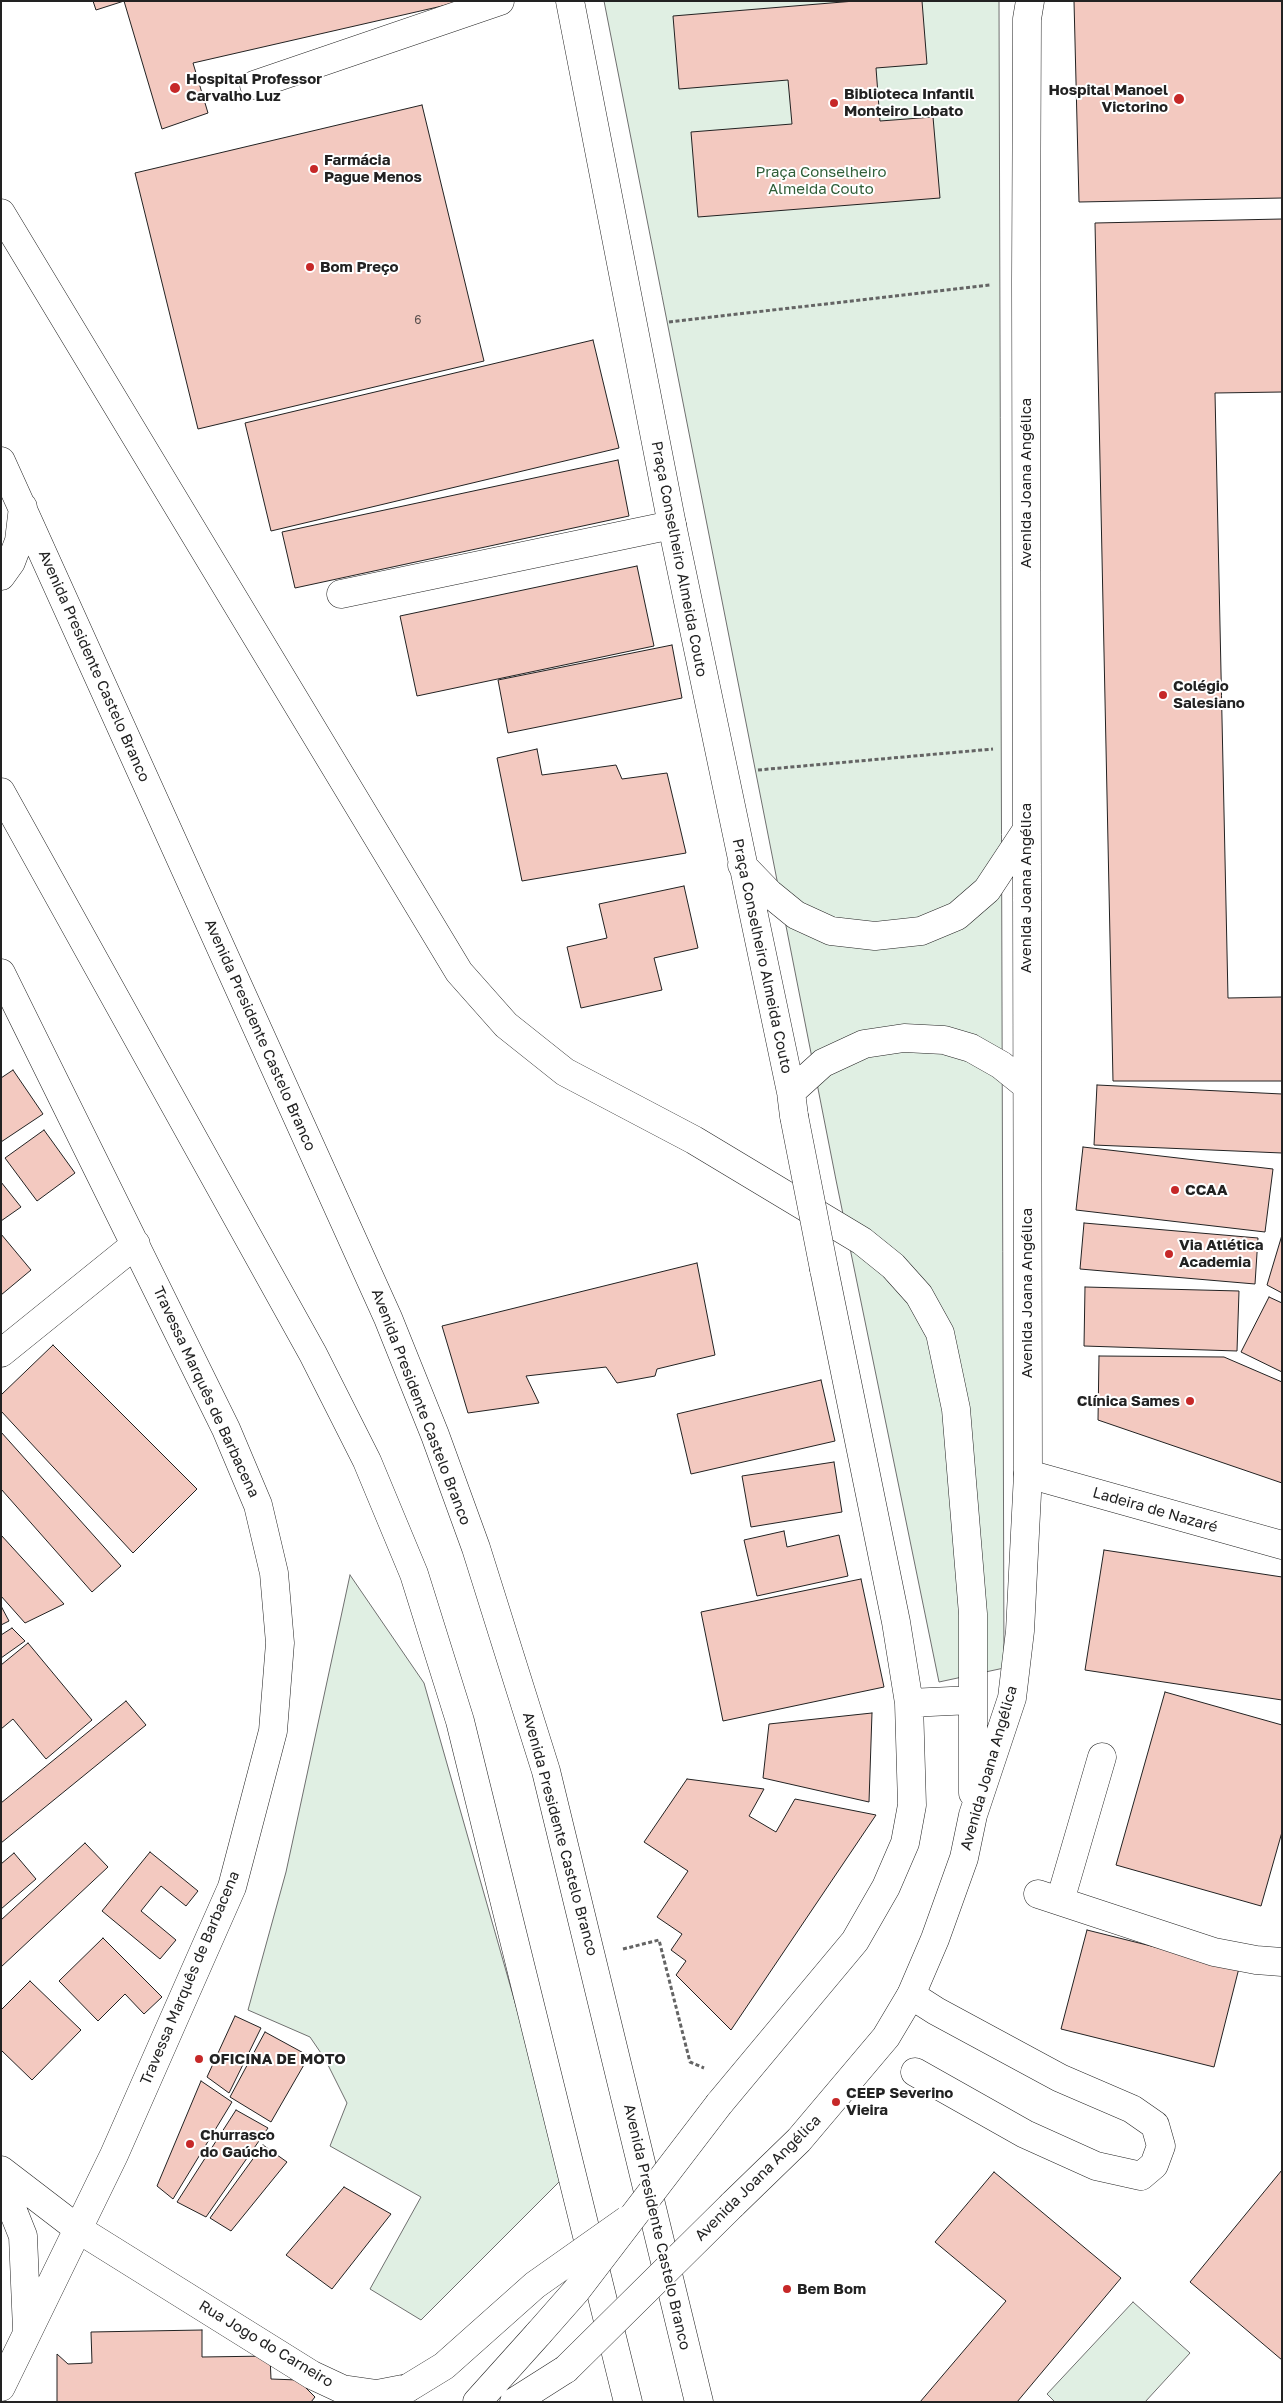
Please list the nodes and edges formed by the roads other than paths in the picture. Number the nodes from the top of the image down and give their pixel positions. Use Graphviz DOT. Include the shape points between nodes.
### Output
graph roads {
  1 [pos="500,1"];
  2 [pos="570,1"];
  3 [pos="1026,7"];
  4 [pos="254,85"];
  5 [pos="1,213"];
  6 [pos="1,461"];
  7 [pos="22,507"];
  8 [pos="672,525"];
  9 [pos="1,576"];
  10 [pos="341,594"];
  11 [pos="1,792"];
  12 [pos="1026,831"];
  13 [pos="742,865"];
  14 [pos="1,973"];
  15 [pos="1027,1086"];
  16 [pos="792,1104"];
  17 [pos="136,1244"];
  18 [pos="1,1353"];
  19 [pos="1028,1474"];
  20 [pos="1282,1545"];
  21 [pos="972,1700"];
  22 [pos="909,1703"];
  23 [pos="1102,1757"];
  24 [pos="973,1815"];
  25 [pos="1282,1962"];
  26 [pos="911,1995"];
  27 [pos="915,2072"];
  28 [pos="1,2170"];
  29 [pos="1,2181"];
  30 [pos="630,2217"];
  31 [pos="78,2229"];
  32 [pos="27,2333"];
  33 [pos="1,2387"];
  34 [pos="477,2402"];
  35 [pos="514,2402"];
  36 [pos="628,2402"];
  37 [pos="698,2402"];
  1 -- 4 [label="main road"];
  2 -- 8 [label="main road, Praça Conselheiro Almeida Couto"];
  3 -- 12 [label="main road, Avenida Joana Angélica"];
  5 -- 21 [label="main road" via="459,972 506,1026 565,1072 694,1140 862,1242 893,1266 919,1295 940,1333 956,1410 973,1614"];
  6 -- 7 [label="main road, Avenida Presidente Castelo Branco"];
  7 -- 9 [label="main road" via="19,541"];
  7 -- 37 [label="main road, Avenida Presidente Castelo Branco" via="388,1318 476,1548 546,1771"];
  8 -- 10 [label="main road"];
  8 -- 13 [label="main road, Praça Conselheiro Almeida Couto"];
  11 -- 36 [label="main road" via="313,1354 367,1461 414,1574 460,1721"];
  12 -- 13 [label="main road" via="987,890 957,916 921,932 875,936 831,931 796,914 769,893"];
  12 -- 15 [label="main road, Avenida Joana Angélica"];
  13 -- 16 [label="main road, Praça Conselheiro Almeida Couto"];
  14 -- 17 [label="main road, Travessa Marquês de Barbacena"];
  15 -- 16 [label="main road" via="972,1048 944,1040 904,1038 864,1044 823,1063"];
  15 -- 19 [label="main road, Avenida Joana Angélica"];
  16 -- 22 [label="main road, bridge" via="896,1622"];
  17 -- 18 [label="main road"];
  17 -- 31 [label="main road, Travessa Marquês de Barbacena" via="226,1429 258,1504 274,1573 280,1644 274,1731 232,1887"];
  19 -- 20 [label="main road, Ladeira de Nazaré"];
  19 -- 24 [label="main road, Avenida Joana Angélica" via="1020,1631 1012,1698"];
  21 -- 22 [label="main road"];
  21 -- 24 [label="main road"];
  22 -- 30 [label="main road, bridge" via="912,1805 905,1843 886,1887 855,1940"];
  23 -- 25 [label="main road" via="1049,1898 1214,1952"];
  24 -- 26 [label="main road, Avenida Joana Angélica" via="958,1875"];
  26 -- 27 [label="main road" via="1060,2078 1132,2109 1155,2125 1162,2146 1154,2165 1141,2176 1096,2166 1025,2134"];
  26 -- 35 [label="main road, Avenida Joana Angélica, bridge" via="886,2037 799,2140 566,2369"];
  28 -- 31 [label="main road, Rua Jogo do Carneiro"];
  29 -- 32 [label="main road" via="23,2236"];
  30 -- 31 [label="main road, Rua Jogo do Carneiro, bridge" via="535,2285 444,2366 408,2388 377,2394 342,2389 312,2375"];
  30 -- 34 [label="main road, bridge" via="576,2290"];
  31 -- 32 [label="main road, Travessa Marquês de Barbacena"];
  32 -- 33 [label="main road, Travessa Marquês de Barbacena"];
}
